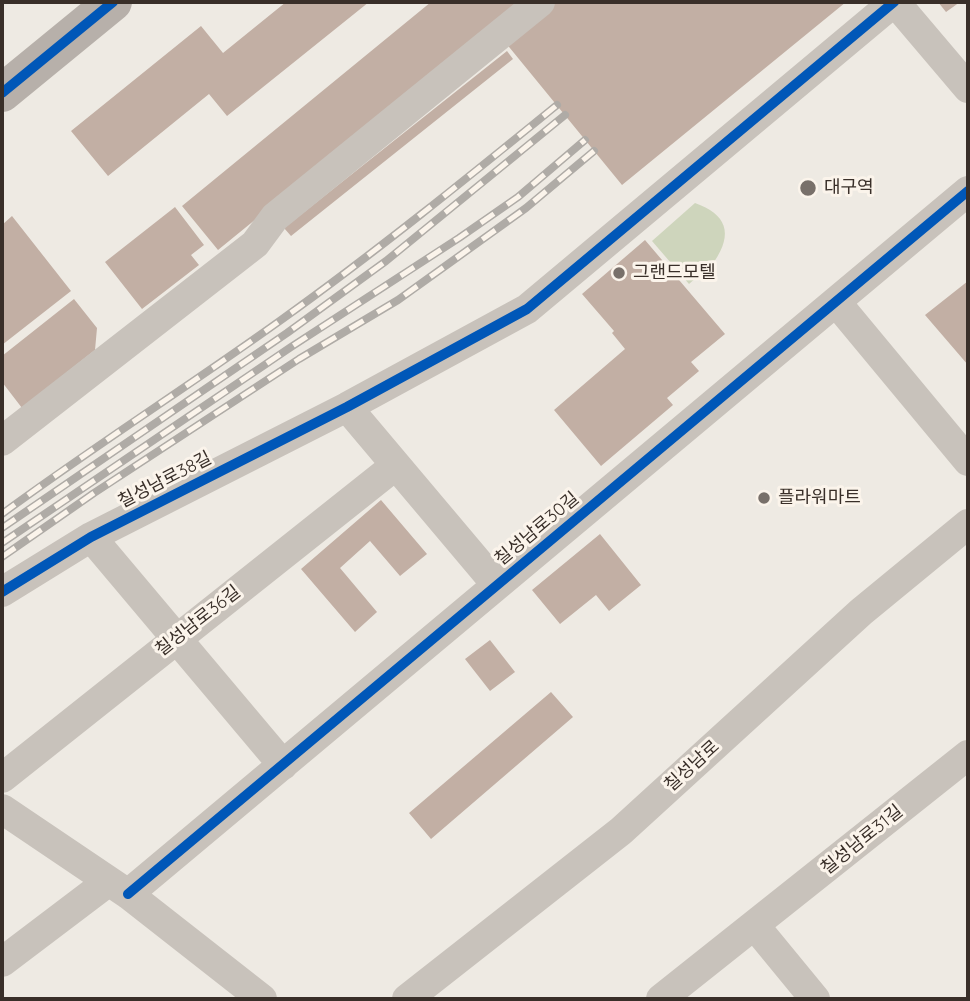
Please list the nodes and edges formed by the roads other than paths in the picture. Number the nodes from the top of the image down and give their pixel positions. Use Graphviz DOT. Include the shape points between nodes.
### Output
graph roads {
  1 [pos="113,2"];
  2 [pos="540,2"];
  3 [pos="895,2"];
  4 [pos="968,88"];
  5 [pos="2,93"];
  6 [pos="968,191"];
  7 [pos="836,302"];
  8 [pos="347,407"];
  9 [pos="2,442"];
  10 [pos="968,461"];
  11 [pos="396,465"];
  12 [pos="968,524"];
  13 [pos="92,537"];
  14 [pos="498,586"];
  15 [pos="2,592"];
  16 [pos="176,638"];
  17 [pos="968,755"];
  18 [pos="283,765"];
  19 [pos="2,778"];
  20 [pos="2,809"];
  21 [pos="119,888"];
  22 [pos="755,926"];
  23 [pos="2,962"];
  24 [pos="262,999"];
  25 [pos="407,999"];
  26 [pos="661,999"];
  27 [pos="815,999"];
  1 -- 5 [label="main road"];
  2 -- 9 [label="street" via="275,217 256,244"];
  3 -- 4 [label="street"];
  3 -- 8 [label="street, 칠성남로38길" via="527,309"];
  6 -- 7 [label="street, 칠성남로30길"];
  7 -- 10 [label="street"];
  7 -- 14 [label="street, 칠성남로30길"];
  8 -- 11 [label="street"];
  8 -- 13 [label="street, 칠성남로38길"];
  11 -- 14 [label="street"];
  11 -- 16 [label="street, 칠성남로36길"];
  12 -- 25 [label="street, 칠성남로" via="861,612 621,831"];
  13 -- 15 [label="street, 칠성남로38길"];
  13 -- 16 [label="street"];
  14 -- 18 [label="street, 칠성남로30길"];
  16 -- 18 [label="street"];
  16 -- 19 [label="street, 칠성남로36길"];
  17 -- 22 [label="street, 칠성남로31길"];
  18 -- 21 [label="street, 칠성남로30길"];
  20 -- 21 [label="street"];
  21 -- 23 [label="street, 칠성남로30길"];
  21 -- 24 [label="street"];
  22 -- 26 [label="street, 칠성남로31길"];
  22 -- 27 [label="street"];
}
